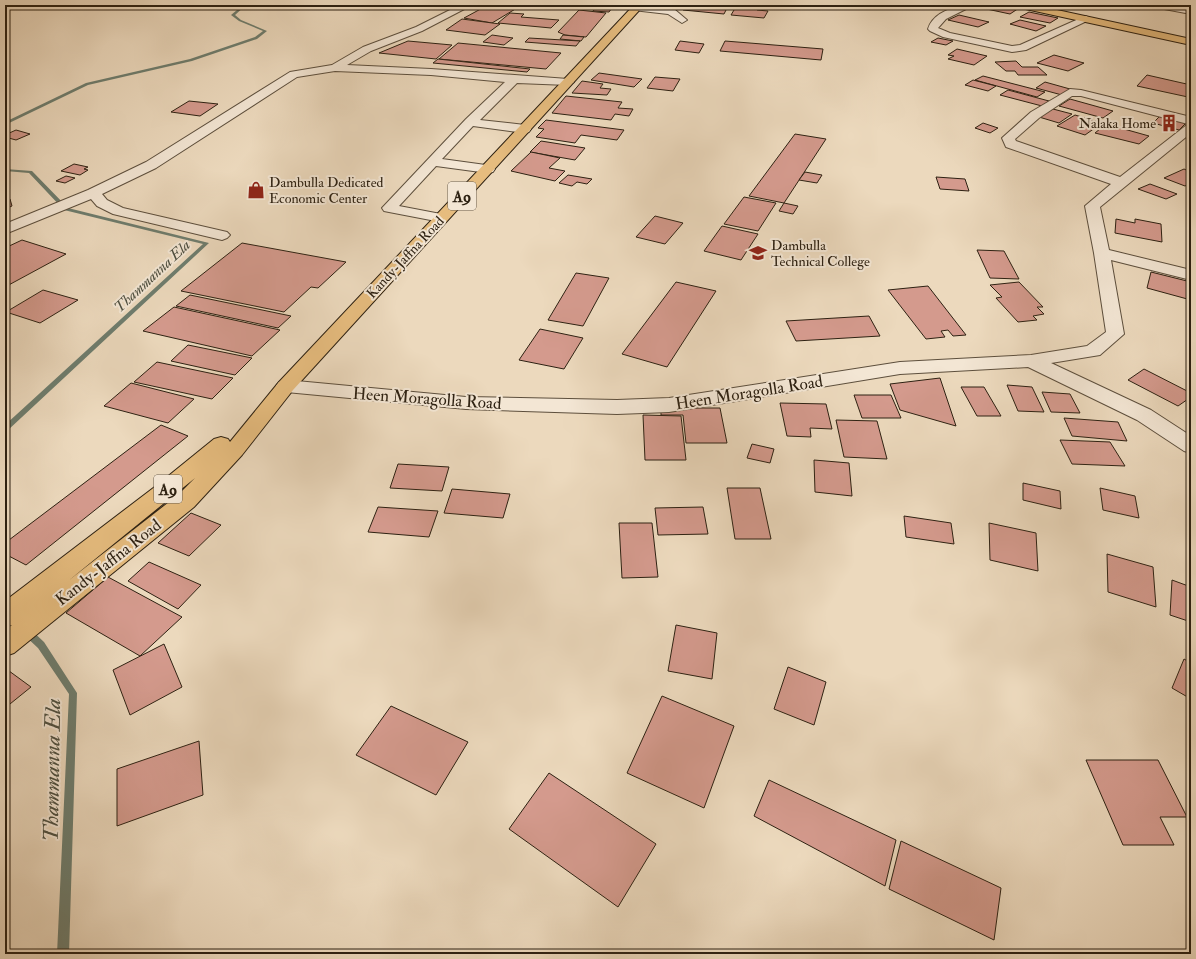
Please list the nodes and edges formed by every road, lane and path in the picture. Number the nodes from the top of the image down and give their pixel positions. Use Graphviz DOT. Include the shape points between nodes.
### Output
graph roads {
  1 [pos="467,5"];
  2 [pos="969,5"];
  3 [pos="1021,5"];
  4 [pos="1159,5"];
  5 [pos="637,6"];
  6 [pos="1191,11"];
  7 [pos="1086,19"];
  8 [pos="682,20"];
  9 [pos="1191,42"];
  10 [pos="335,68"];
  11 [pos="514,79"];
  12 [pos="568,82"];
  13 [pos="1191,121"];
  14 [pos="470,122"];
  15 [pos="1191,126"];
  16 [pos="525,129"];
  17 [pos="432,162"];
  18 [pos="488,169"];
  19 [pos="1120,182"];
  20 [pos="87,196"];
  21 [pos="441,218"];
  22 [pos="5,229"];
  23 [pos="222,235"];
  24 [pos="1102,253"];
  25 [pos="1191,275"];
  26 [pos="1031,360"];
  27 [pos="286,386"];
  28 [pos="1191,446"];
  29 [pos="53,592"];
  30 [pos="5,616"];
  31 [pos="5,645"];
  1 -- 10 [label="street" via="419,29 367,49"];
  2 -- 7 [label="street" via="936,21 934,29 947,35 1012,49 1022,48"];
  3 -- 7 [label="main road"];
  4 -- 6 [label="street"];
  5 -- 8 [label="street" via="671,11"];
  5 -- 12 [label="main road, Kandy-Jaffna Road / A9"];
  7 -- 9 [label="main road"];
  10 -- 11 [label="street"];
  10 -- 20 [label="street" via="294,74 151,165"];
  11 -- 12 [label="street"];
  11 -- 14 [label="street"];
  12 -- 16 [label="main road, Kandy-Jaffna Road / A9"];
  13 -- 19 [label="street" via="1070,92 1035,115 1008,138 1011,144"];
  14 -- 16 [label="street"];
  14 -- 17 [label="street"];
  15 -- 19 [label="street"];
  16 -- 18 [label="main road, Kandy-Jaffna Road / A9"];
  17 -- 18 [label="street"];
  17 -- 21 [label="street" via="389,208"];
  18 -- 21 [label="main road, Kandy-Jaffna Road / A9"];
  19 -- 24 [label="street" via="1092,206"];
  20 -- 22 [label="street"];
  20 -- 23 [label="street" via="118,211"];
  21 -- 27 [label="main road, Kandy-Jaffna Road / A9"];
  24 -- 25 [label="street"];
  24 -- 26 [label="street" via="1114,334 1093,351"];
  26 -- 27 [label="street, Heen Moragolla Road" via="900,368 669,405 617,407 466,403"];
  26 -- 28 [label="street, Heen Moragolla Road" via="1144,415"];
  27 -- 29 [label="main road, Kandy-Jaffna Road / A9" via="235,450 186,501"];
  29 -- 30 [label="main road, Kandy-Jaffna Road / A9"];
  29 -- 31 [label="main road, Kandy-Jaffna Road / A9"];
}
